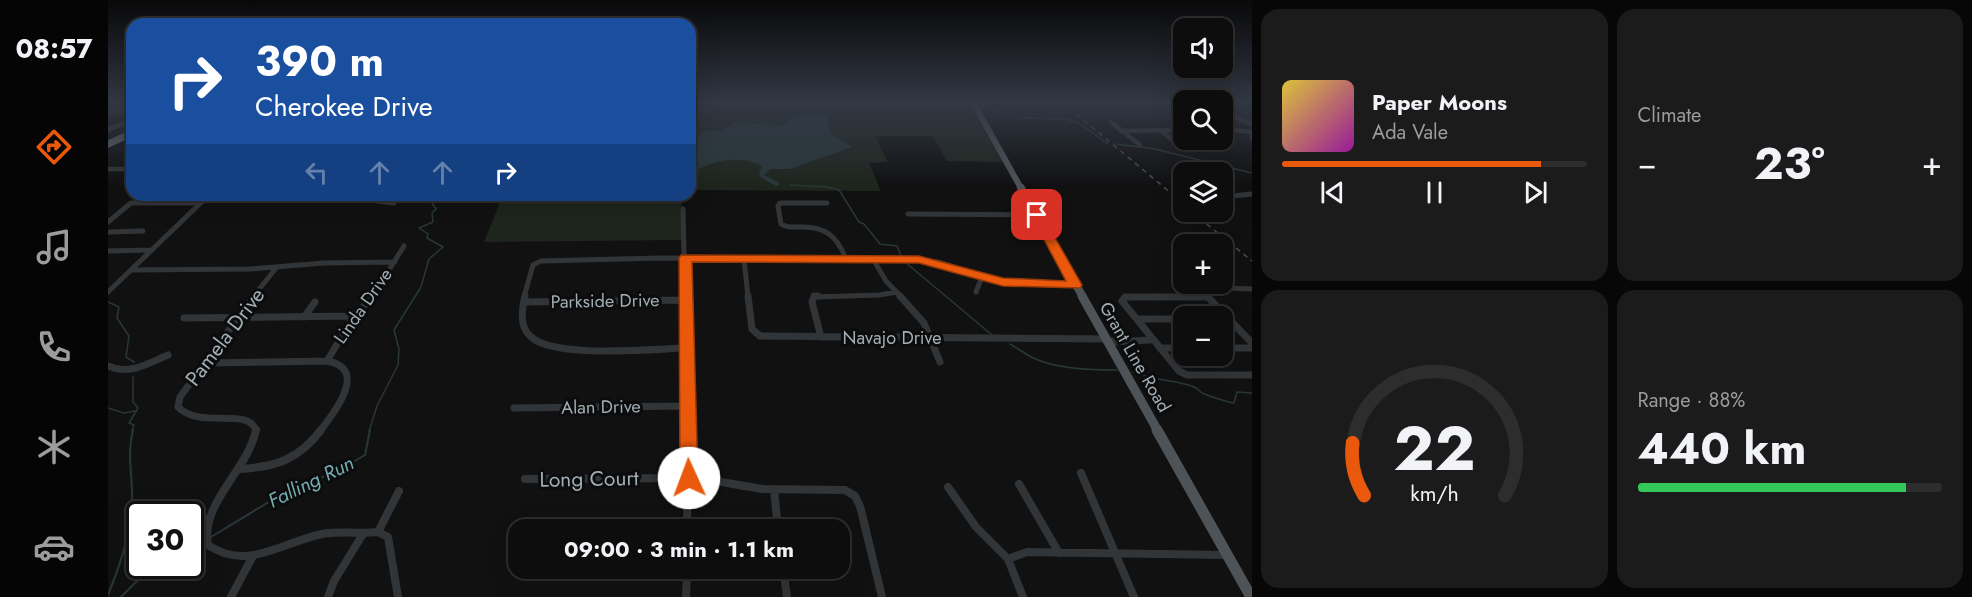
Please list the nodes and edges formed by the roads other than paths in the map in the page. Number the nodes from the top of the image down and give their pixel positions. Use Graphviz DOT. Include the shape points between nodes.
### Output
graph roads {
  1 [pos="125,130"];
  2 [pos="989,130"];
  3 [pos="1160,130"];
  4 [pos="1173,130"];
  5 [pos="1121,131"];
  6 [pos="1233,131"];
  7 [pos="1252,135"];
  8 [pos="126,136"];
  9 [pos="108,137"];
  10 [pos="1173,140"];
  11 [pos="108,144"];
  12 [pos="1140,146"];
  13 [pos="108,169"];
  14 [pos="126,169"];
  15 [pos="1252,194"];
  16 [pos="1233,197"];
  17 [pos="374,201"];
  18 [pos="201,203"];
  19 [pos="827,203"];
  20 [pos="394,204"];
  21 [pos="683,209"];
  22 [pos="908,214"];
  23 [pos="1037,215"];
  24 [pos="108,222"];
  25 [pos="143,231"];
  26 [pos="108,232"];
  27 [pos="404,246"];
  28 [pos="152,250"];
  29 [pos="108,251"];
  30 [pos="685,258"];
  31 [pos="744,259"];
  32 [pos="846,259"];
  33 [pos="873,259"];
  34 [pos="395,262"];
  35 [pos="965,263"];
  36 [pos="276,268"];
  37 [pos="131,270"];
  38 [pos="961,270"];
  39 [pos="982,277"];
  40 [pos="1075,285"];
  41 [pos="1233,288"];
  42 [pos="1252,289"];
  43 [pos="108,292"];
  44 [pos="897,292"];
  45 [pos="975,292"];
  46 [pos="1205,294"];
  47 [pos="1208,297"];
  48 [pos="687,300"];
  49 [pos="315,302"];
  50 [pos="524,302"];
  51 [pos="1215,306"];
  52 [pos="354,316"];
  53 [pos="304,317"];
  54 [pos="184,318"];
  55 [pos="237,318"];
  56 [pos="1137,319"];
  57 [pos="1173,319"];
  58 [pos="1233,326"];
  59 [pos="1058,331"];
  60 [pos="821,337"];
  61 [pos="930,338"];
  62 [pos="1063,339"];
  63 [pos="1107,339"];
  64 [pos="1151,340"];
  65 [pos="1252,343"];
  66 [pos="686,348"];
  67 [pos="1160,348"];
  68 [pos="1173,348"];
  69 [pos="1233,348"];
  70 [pos="1252,348"];
  71 [pos="168,355"];
  72 [pos="327,360"];
  73 [pos="940,362"];
  74 [pos="204,363"];
  75 [pos="108,366"];
  76 [pos="1252,375"];
  77 [pos="687,406"];
  78 [pos="514,408"];
  79 [pos="239,469"];
  80 [pos="1081,473"];
  81 [pos="689,478"];
  82 [pos="525,479"];
  83 [pos="1019,484"];
  84 [pos="948,488"];
  85 [pos="774,489"];
  86 [pos="399,491"];
  87 [pos="687,519"];
  88 [pos="777,519"];
  89 [pos="378,532"];
  90 [pos="363,534"];
  91 [pos="1059,553"];
  92 [pos="1115,554"];
  93 [pos="1227,555"];
  94 [pos="253,556"];
  95 [pos="1008,559"];
  96 [pos="687,579"];
  97 [pos="785,579"];
  98 [pos="231,597"];
  99 [pos="328,597"];
  100 [pos="398,597"];
  101 [pos="686,597"];
  102 [pos="787,597"];
  103 [pos="882,597"];
  104 [pos="1023,597"];
  105 [pos="1134,597"];
  106 [pos="1251,597"];
  1 -- 9 [label="highway"];
  2 -- 23 [label="main road, Grant Line Road"];
  3 -- 4 [label="street"];
  3 -- 5 [label="street"];
  3 -- 10 [label="street"];
  5 -- 12 [label="street"];
  6 -- 7 [label="street"];
  8 -- 11 [label="highway"];
  13 -- 14 [label="street"];
  15 -- 16 [label="street"];
  17 -- 20 [label="street"];
  18 -- 24 [label="street" via="131,203"];
  18 -- 28 [label="street"];
  19 -- 32 [label="street" via="780,203 781,224 831,232 839,239"];
  21 -- 30 [label="street"];
  22 -- 23 [label="street"];
  23 -- 40 [label="main road, Grant Line Road"];
  25 -- 26 [label="street"];
  27 -- 34 [label="street, Linda Drive"];
  28 -- 29 [label="street"];
  28 -- 37 [label="street"];
  30 -- 31 [label="street"];
  30 -- 48 [label="street"];
  30 -- 50 [label="street" via="536,262"];
  31 -- 32 [label="street"];
  31 -- 60 [label="street, Navajo Drive" via="754,332 765,337"];
  32 -- 33 [label="street"];
  33 -- 38 [label="street" via="926,260"];
  33 -- 44 [label="street"];
  34 -- 36 [label="street"];
  34 -- 52 [label="street, Linda Drive" via="376,293"];
  35 -- 38 [label="street"];
  36 -- 37 [label="street"];
  36 -- 55 [label="street, Pamela Drive"];
  37 -- 43 [label="street"];
  38 -- 39 [label="street"];
  39 -- 40 [label="street" via="1017,284"];
  39 -- 45 [label="street"];
  40 -- 63 [label="main road, Grant Line Road"];
  41 -- 42 [label="street"];
  44 -- 60 [label="street" via="814,296"];
  44 -- 61 [label="street" via="918,315"];
  46 -- 47 [label="street"];
  47 -- 51 [label="street"];
  47 -- 56 [label="street" via="1125,297 1122,301"];
  48 -- 50 [label="street, Parkside Drive"];
  48 -- 66 [label="street"];
  49 -- 53 [label="street"];
  50 -- 66 [label="street" via="521,323 525,332 545,346 562,350"];
  52 -- 53 [label="street"];
  52 -- 72 [label="street, Linda Drive"];
  53 -- 55 [label="street"];
  54 -- 55 [label="street"];
  55 -- 74 [label="street, Pamela Drive"];
  56 -- 57 [label="street"];
  56 -- 64 [label="street"];
  58 -- 65 [label="street"];
  59 -- 62 [label="street"];
  60 -- 61 [label="street, Navajo Drive"];
  61 -- 62 [label="street, Navajo Drive"];
  61 -- 73 [label="street"];
  62 -- 63 [label="street, Navajo Drive"];
  63 -- 64 [label="street, Navajo Drive"];
  63 -- 93 [label="main road, Grant Line Road"];
  64 -- 67 [label="street"];
  66 -- 77 [label="street"];
  67 -- 68 [label="street"];
  67 -- 76 [label="street" via="1187,375"];
  69 -- 70 [label="street"];
  71 -- 75 [label="street" via="127,371"];
  72 -- 74 [label="street"];
  72 -- 79 [label="street, Linda Drive" via="343,366 348,378 320,436 287,460"];
  74 -- 79 [label="street, Pamela Drive" via="178,406 191,418 237,419 255,426 254,443"];
  77 -- 78 [label="street, Alan Drive"];
  77 -- 81 [label="street"];
  79 -- 94 [label="street, Pamela Drive" via="209,517 204,542 221,554"];
  80 -- 92 [label="street"];
  81 -- 82 [label="street, Long Court"];
  81 -- 85 [label="street, Long Court"];
  81 -- 87 [label="street"];
  83 -- 91 [label="street"];
  84 -- 95 [label="street" via="976,527"];
  85 -- 88 [label="street"];
  85 -- 103 [label="street, Long Court" via="839,490 855,496"];
  86 -- 89 [label="street"];
  89 -- 90 [label="street, Pamela Drive"];
  89 -- 100 [label="street" via="388,537"];
  90 -- 94 [label="street, Pamela Drive" via="321,534"];
  90 -- 99 [label="street"];
  91 -- 92 [label="street"];
  91 -- 95 [label="street" via="1027,552"];
  92 -- 93 [label="street"];
  92 -- 105 [label="street"];
  93 -- 106 [label="main road, Grant Line Road"];
  94 -- 98 [label="street"];
  95 -- 104 [label="street"];
  96 -- 101 [label="street"];
  97 -- 102 [label="street"];
}
